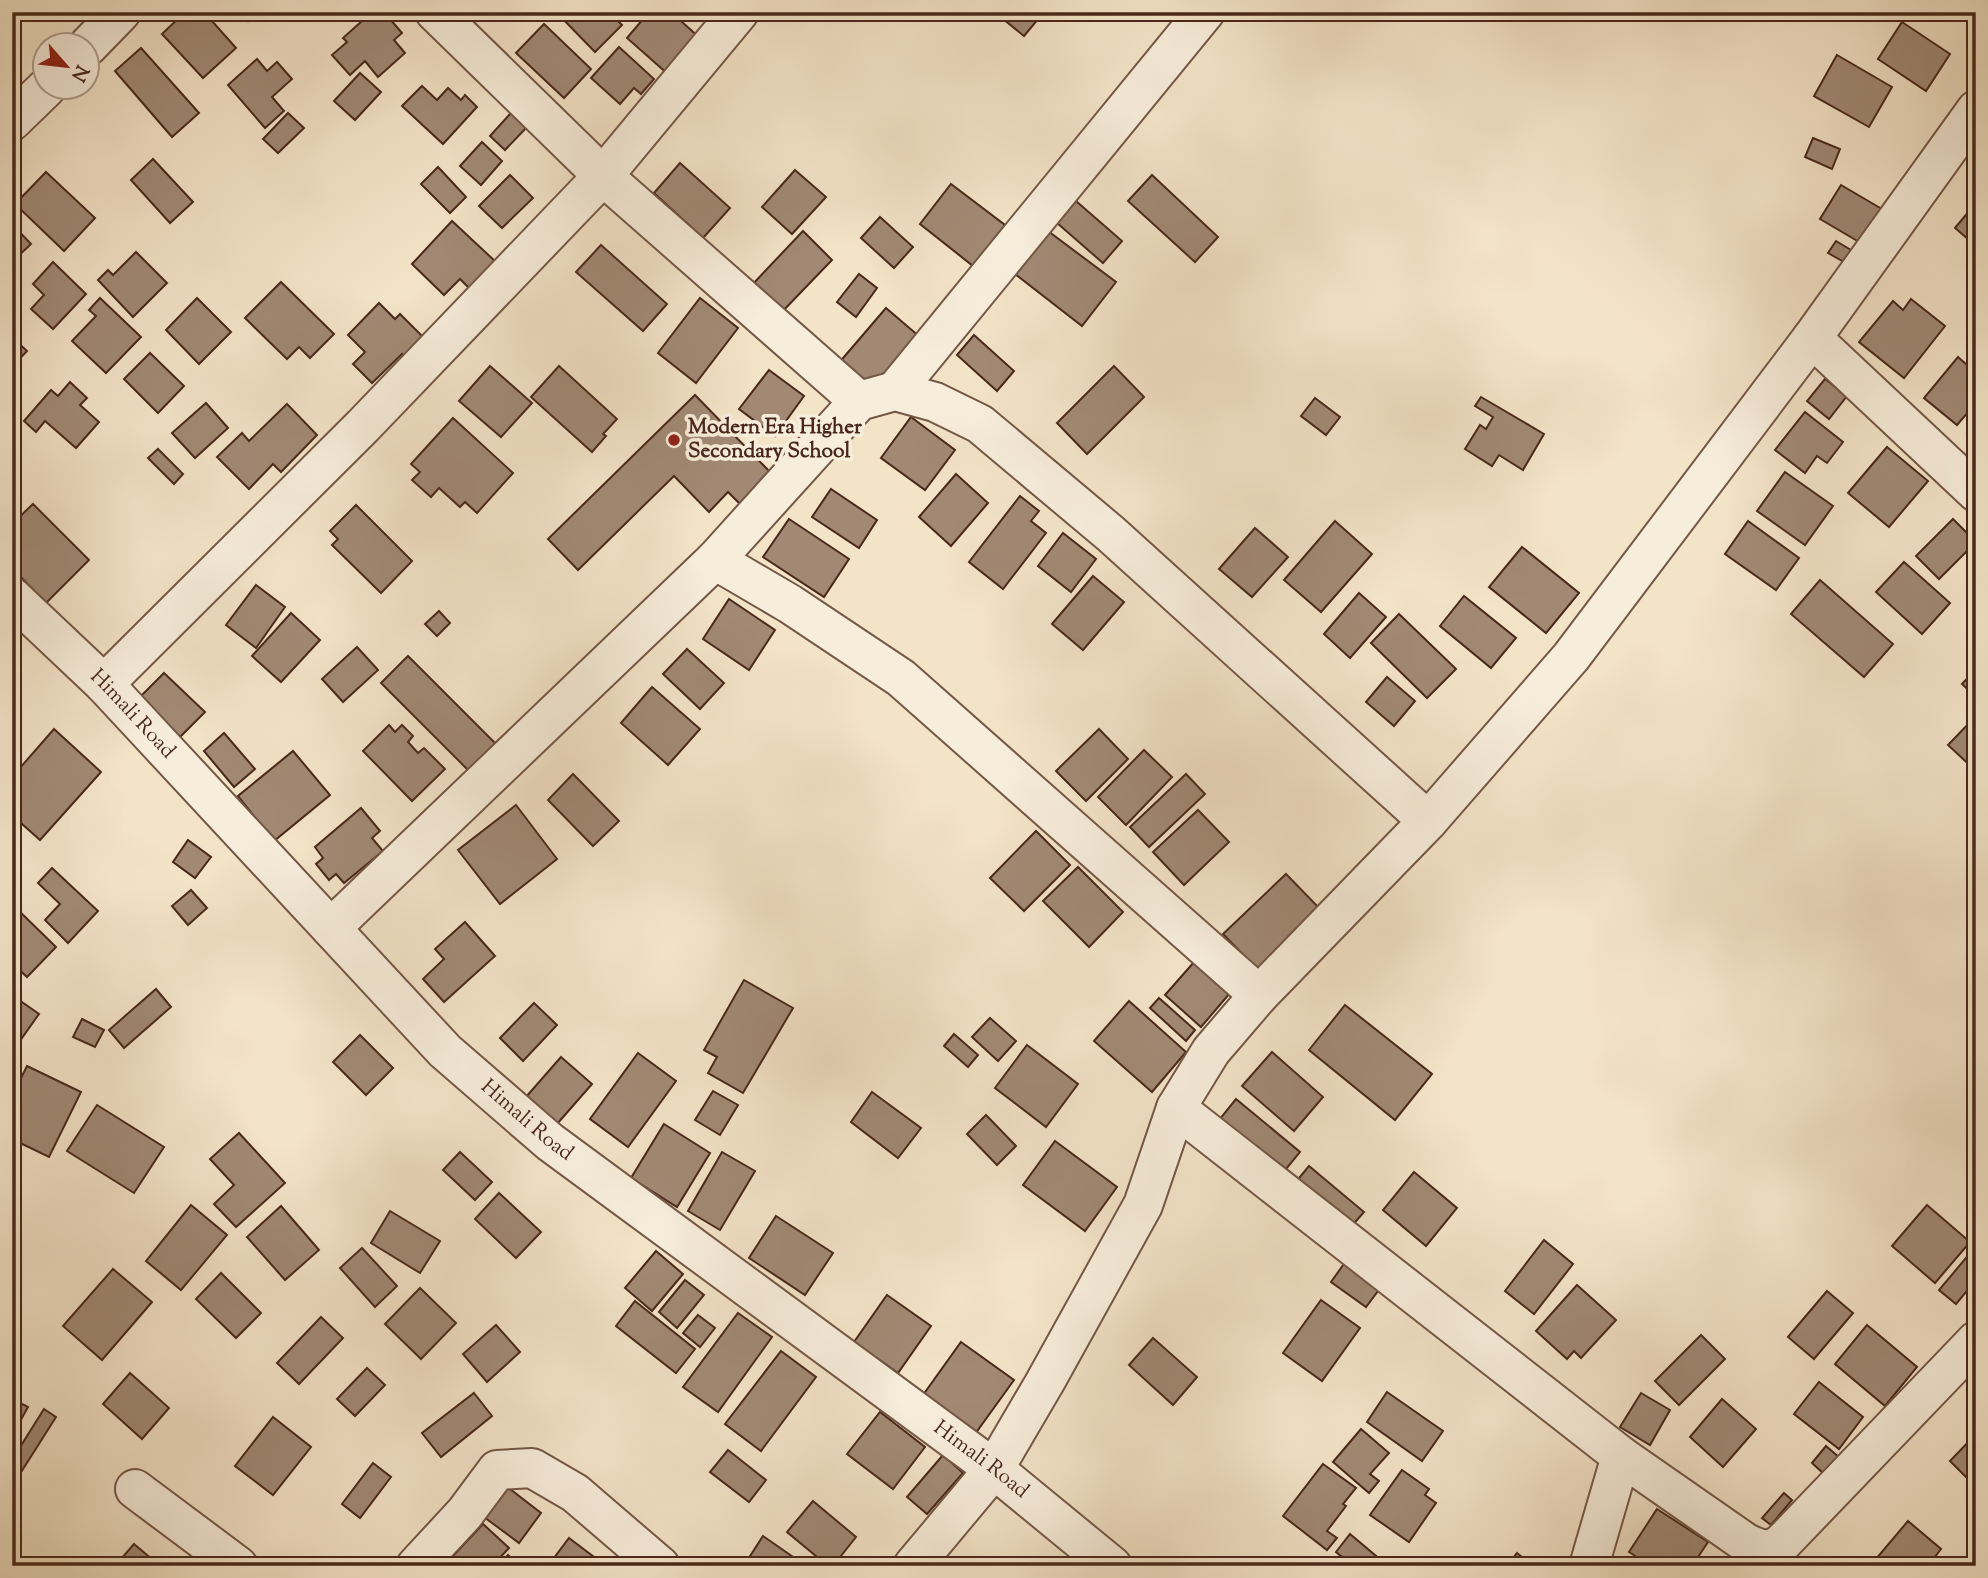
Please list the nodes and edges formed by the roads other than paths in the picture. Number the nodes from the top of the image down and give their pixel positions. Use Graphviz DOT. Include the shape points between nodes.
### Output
graph roads {
  1 [pos="121,12"];
  2 [pos="435,12"];
  3 [pos="738,12"];
  4 [pos="1205,12"];
  5 [pos="102,32"];
  6 [pos="32,102"];
  7 [pos="1976,110"];
  8 [pos="12,121"];
  9 [pos="603,176"];
  10 [pos="1812,338"];
  11 [pos="877,396"];
  12 [pos="1976,492"];
  13 [pos="715,560"];
  14 [pos="12,597"];
  15 [pos="104,684"];
  16 [pos="1428,821"];
  17 [pos="331,928"];
  18 [pos="1259,995"];
  19 [pos="1176,1108"];
  20 [pos="1976,1341"];
  21 [pos="1621,1456"];
  22 [pos="995,1469"];
  23 [pos="135,1489"];
  24 [pos="238,1566"];
  25 [pos="416,1566"];
  26 [pos="660,1566"];
  27 [pos="913,1566"];
  28 [pos="1112,1566"];
  29 [pos="1589,1566"];
  1 -- 5 [label="street"];
  2 -- 9 [label="street"];
  3 -- 9 [label="street"];
  4 -- 11 [label="street"];
  6 -- 8 [label="street"];
  7 -- 10 [label="street"];
  9 -- 11 [label="street"];
  9 -- 15 [label="street" via="363,426"];
  10 -- 12 [label="street"];
  10 -- 16 [label="street" via="1571,657"];
  11 -- 13 [label="street"];
  11 -- 16 [label="street" via="935,402 980,424 1111,534"];
  13 -- 17 [label="street"];
  13 -- 18 [label="street" via="901,677"];
  14 -- 15 [label="street, Himali Road"];
  15 -- 17 [label="street, Himali Road"];
  16 -- 18 [label="street"];
  17 -- 22 [label="street, Himali Road" via="444,1051 550,1142"];
  18 -- 19 [label="street" via="1211,1051"];
  19 -- 21 [label="street"];
  19 -- 22 [label="street" via="1143,1205"];
  20 -- 21 [label="street" via="1775,1549 1760,1550 1746,1543"];
  21 -- 29 [label="street"];
  22 -- 27 [label="street"];
  22 -- 28 [label="street, Himali Road"];
  23 -- 24 [label="street"];
  25 -- 26 [label="street" via="497,1470 532,1468 575,1493"];
}
